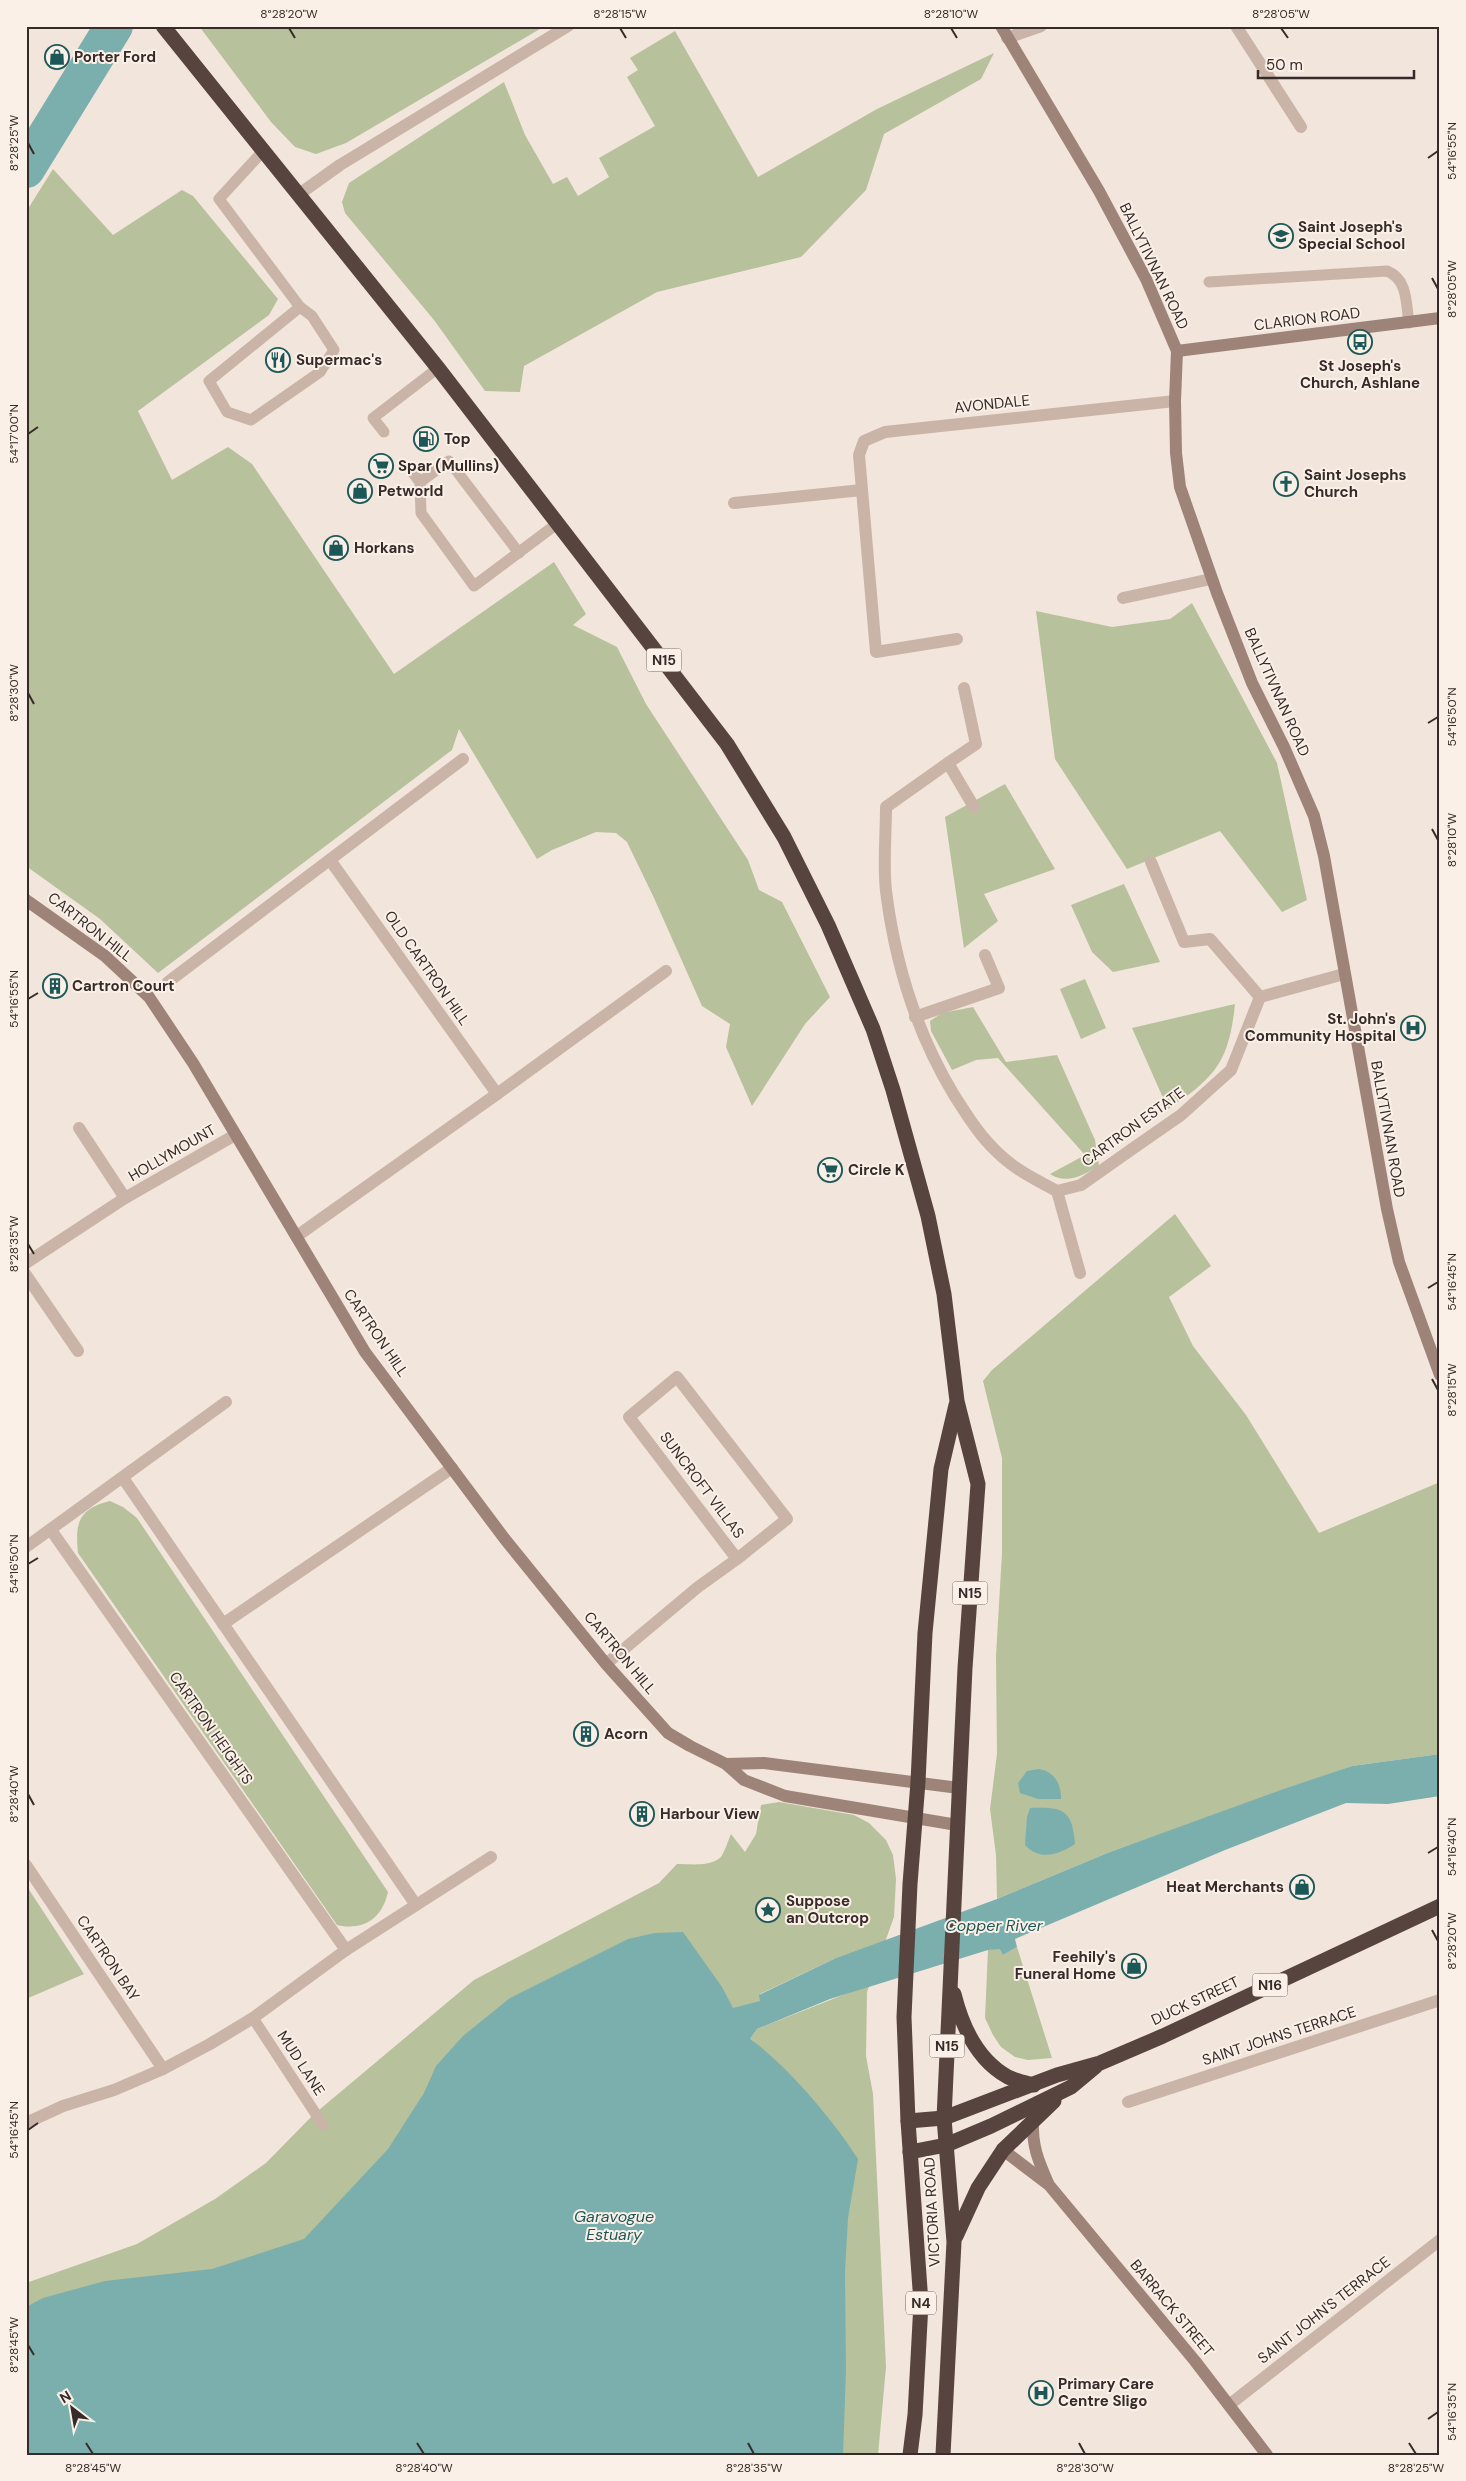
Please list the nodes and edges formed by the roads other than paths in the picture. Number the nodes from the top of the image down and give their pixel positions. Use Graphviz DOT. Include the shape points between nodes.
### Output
graph roads {
  1 [pos="163,26"];
  2 [pos="568,26"];
  3 [pos="1041,26"];
  4 [pos="1236,26"];
  5 [pos="1004,32"];
  6 [pos="1301,127"];
  7 [pos="262,152"];
  8 [pos="298,195"];
  9 [pos="1208,282"];
  10 [pos="300,307"];
  11 [pos="1440,318"];
  12 [pos="1409,323"];
  13 [pos="1177,351"];
  14 [pos="438,368"];
  15 [pos="1175,401"];
  16 [pos="384,432"];
  17 [pos="862,490"];
  18 [pos="734,503"];
  19 [pos="558,523"];
  20 [pos="519,553"];
  21 [pos="1211,579"];
  22 [pos="1123,598"];
  23 [pos="957,639"];
  24 [pos="964,688"];
  25 [pos="464,759"];
  26 [pos="948,764"];
  27 [pos="974,807"];
  28 [pos="330,860"];
  29 [pos="1151,862"];
  30 [pos="26,900"];
  31 [pos="985,955"];
  32 [pos="666,971"];
  33 [pos="1344,974"];
  34 [pos="168,982"];
  35 [pos="1260,997"];
  36 [pos="915,1017"];
  37 [pos="497,1094"];
  38 [pos="79,1128"];
  39 [pos="235,1135"];
  40 [pos="1057,1191"];
  41 [pos="125,1198"];
  42 [pos="297,1236"];
  43 [pos="26,1263"];
  44 [pos="1080,1273"];
  45 [pos="26,1275"];
  46 [pos="78,1351"];
  47 [pos="1440,1375"];
  48 [pos="957,1401"];
  49 [pos="226,1402"];
  50 [pos="452,1468"];
  51 [pos="123,1478"];
  52 [pos="51,1530"];
  53 [pos="26,1547"];
  54 [pos="737,1559"];
  55 [pos="223,1624"];
  56 [pos="606,1664"];
  57 [pos="726,1764"];
  58 [pos="918,1782"];
  59 [pos="959,1788"];
  60 [pos="915,1817"];
  61 [pos="957,1825"];
  62 [pos="491,1857"];
  63 [pos="26,1865"];
  64 [pos="416,1905"];
  65 [pos="1440,1906"];
  66 [pos="346,1950"];
  67 [pos="949,1973"];
  68 [pos="1440,2000"];
  69 [pos="253,2018"];
  70 [pos="1100,2062"];
  71 [pos="163,2069"];
  72 [pos="1034,2086"];
  73 [pos="1066,2090"];
  74 [pos="1128,2102"];
  75 [pos="944,2118"];
  76 [pos="1033,2120"];
  77 [pos="908,2121"];
  78 [pos="26,2123"];
  79 [pos="323,2125"];
  80 [pos="946,2145"];
  81 [pos="1003,2150"];
  82 [pos="910,2152"];
  83 [pos="1049,2185"];
  84 [pos="1440,2240"];
  85 [pos="954,2242"];
  86 [pos="1229,2405"];
  87 [pos="910,2455"];
  88 [pos="943,2455"];
  89 [pos="1267,2455"];
  1 -- 7 [label="highway, N15"];
  2 -- 8 [label="street" via="340,165"];
  3 -- 5 [label="street"];
  4 -- 6 [label="street"];
  5 -- 13 [label="street, BALLYTIVNAN ROAD" via="1099,191 1146,279"];
  7 -- 8 [label="highway, N15"];
  7 -- 10 [label="lane" via="218,199"];
  8 -- 14 [label="highway, N15"];
  9 -- 12 [label="lane" via="1387,271 1397,274 1402,281"];
  10 -- 10 [label="lane" via="312,316 334,350 320,372 251,420 227,412 208,381"];
  11 -- 12 [label="street, CLARION ROAD"];
  12 -- 13 [label="street, CLARION ROAD"];
  13 -- 15 [label="street, BALLYTIVNAN ROAD"];
  14 -- 16 [label="lane" via="373,418"];
  14 -- 19 [label="highway, N15"];
  15 -- 17 [label="street, AVONDALE" via="885,432 864,441 859,455"];
  15 -- 21 [label="street, BALLYTIVNAN ROAD" via="1180,487"];
  17 -- 18 [label="street"];
  17 -- 23 [label="street, AVONDALE" via="876,652"];
  19 -- 20 [label="lane"];
  19 -- 48 [label="highway, N15" via="727,744 784,837 828,925 872,1029 917,1171 944,1294"];
  20 -- 20 [label="lane" via="474,586 421,513 417,477 449,461"];
  21 -- 22 [label="street"];
  21 -- 33 [label="street, BALLYTIVNAN ROAD" via="1252,683 1314,816"];
  24 -- 26 [label="street" via="976,744"];
  25 -- 28 [label="street"];
  26 -- 27 [label="street"];
  26 -- 36 [label="street" via="886,807 886,889 902,976"];
  28 -- 34 [label="street"];
  28 -- 37 [label="street, OLD CARTRON HILL"];
  29 -- 35 [label="street" via="1184,942 1210,939"];
  30 -- 39 [label="street, CARTRON HILL" via="105,956 148,997 193,1063"];
  31 -- 36 [label="street" via="999,988"];
  32 -- 37 [label="street"];
  33 -- 35 [label="street"];
  33 -- 47 [label="street, BALLYTIVNAN ROAD" via="1399,1262"];
  35 -- 40 [label="street, CARTRON ESTATE" via="1230,1070 1181,1114 1081,1185"];
  36 -- 40 [label="street" via="935,1064 974,1127 997,1153 1024,1174"];
  37 -- 42 [label="street"];
  38 -- 41 [label="street, HOLLYMOUNT"];
  39 -- 41 [label="street, HOLLYMOUNT"];
  39 -- 42 [label="street, CARTRON HILL"];
  40 -- 44 [label="street"];
  41 -- 43 [label="street, HOLLYMOUNT"];
  42 -- 50 [label="street, CARTRON HILL" via="366,1352"];
  45 -- 46 [label="street"];
  48 -- 58 [label="highway, N15" via="941,1469 925,1633"];
  48 -- 59 [label="highway, N15" via="978,1484"];
  49 -- 51 [label="street"];
  50 -- 55 [label="street"];
  50 -- 56 [label="street, CARTRON HILL"];
  51 -- 52 [label="street"];
  51 -- 55 [label="street"];
  52 -- 53 [label="street"];
  52 -- 66 [label="street, CARTRON HEIGHTS"];
  54 -- 54 [label="street, SUNCROFT VILLAS" via="629,1417 677,1377 788,1519"];
  54 -- 56 [label="street, SUNCROFT VILLAS" via="698,1587"];
  55 -- 64 [label="street"];
  56 -- 57 [label="street, CARTRON HILL" via="668,1733"];
  57 -- 58 [label="street, CARTRON HILL" via="764,1763"];
  57 -- 60 [label="street, CARTRON HILL" via="744,1780 785,1796"];
  58 -- 59 [label="street, CARTRON HILL"];
  58 -- 60 [label="highway, N15"];
  59 -- 61 [label="highway, N15"];
  60 -- 61 [label="street, CARTRON HILL"];
  60 -- 77 [label="highway, N15" via="904,2016"];
  61 -- 67 [label="highway, N15"];
  62 -- 64 [label="street"];
  63 -- 71 [label="street, CARTRON BAY"];
  64 -- 66 [label="street"];
  65 -- 70 [label="highway, DUCK STREET / N16" via="1163,2036"];
  66 -- 69 [label="street"];
  67 -- 72 [label="highway" via="961,2020 979,2052 1008,2077"];
  67 -- 75 [label="highway, N15"];
  68 -- 74 [label="street, SAINT JOHNS TERRACE"];
  69 -- 71 [label="street"];
  69 -- 79 [label="lane, MUD LANE"];
  70 -- 72 [label="highway, DUCK STREET / N16"];
  70 -- 73 [label="highway, DUCK STREET / N16"];
  71 -- 78 [label="street" via="114,2090 62,2106"];
  72 -- 75 [label="highway, DUCK STREET / N16"];
  73 -- 76 [label="highway"];
  73 -- 80 [label="highway, DUCK STREET / N16"];
  75 -- 77 [label="highway, DUCK STREET / N16"];
  75 -- 80 [label="highway, VICTORIA ROAD / N4"];
  76 -- 81 [label="highway"];
  76 -- 83 [label="street, BARRACK STREET" via="1035,2153"];
  77 -- 82 [label="highway, VICTORIA ROAD / N4"];
  80 -- 82 [label="highway, DUCK STREET / N16"];
  80 -- 85 [label="highway, VICTORIA ROAD / N4"];
  81 -- 83 [label="street, BARRACK STREET"];
  81 -- 85 [label="highway" via="978,2188"];
  82 -- 87 [label="highway, VICTORIA ROAD / N4" via="921,2303"];
  83 -- 86 [label="street, BARRACK STREET"];
  84 -- 86 [label="street, SAINT JOHN'S TERRACE"];
  85 -- 88 [label="highway, VICTORIA ROAD / N4"];
  86 -- 89 [label="street, BARRACK STREET"];
}
